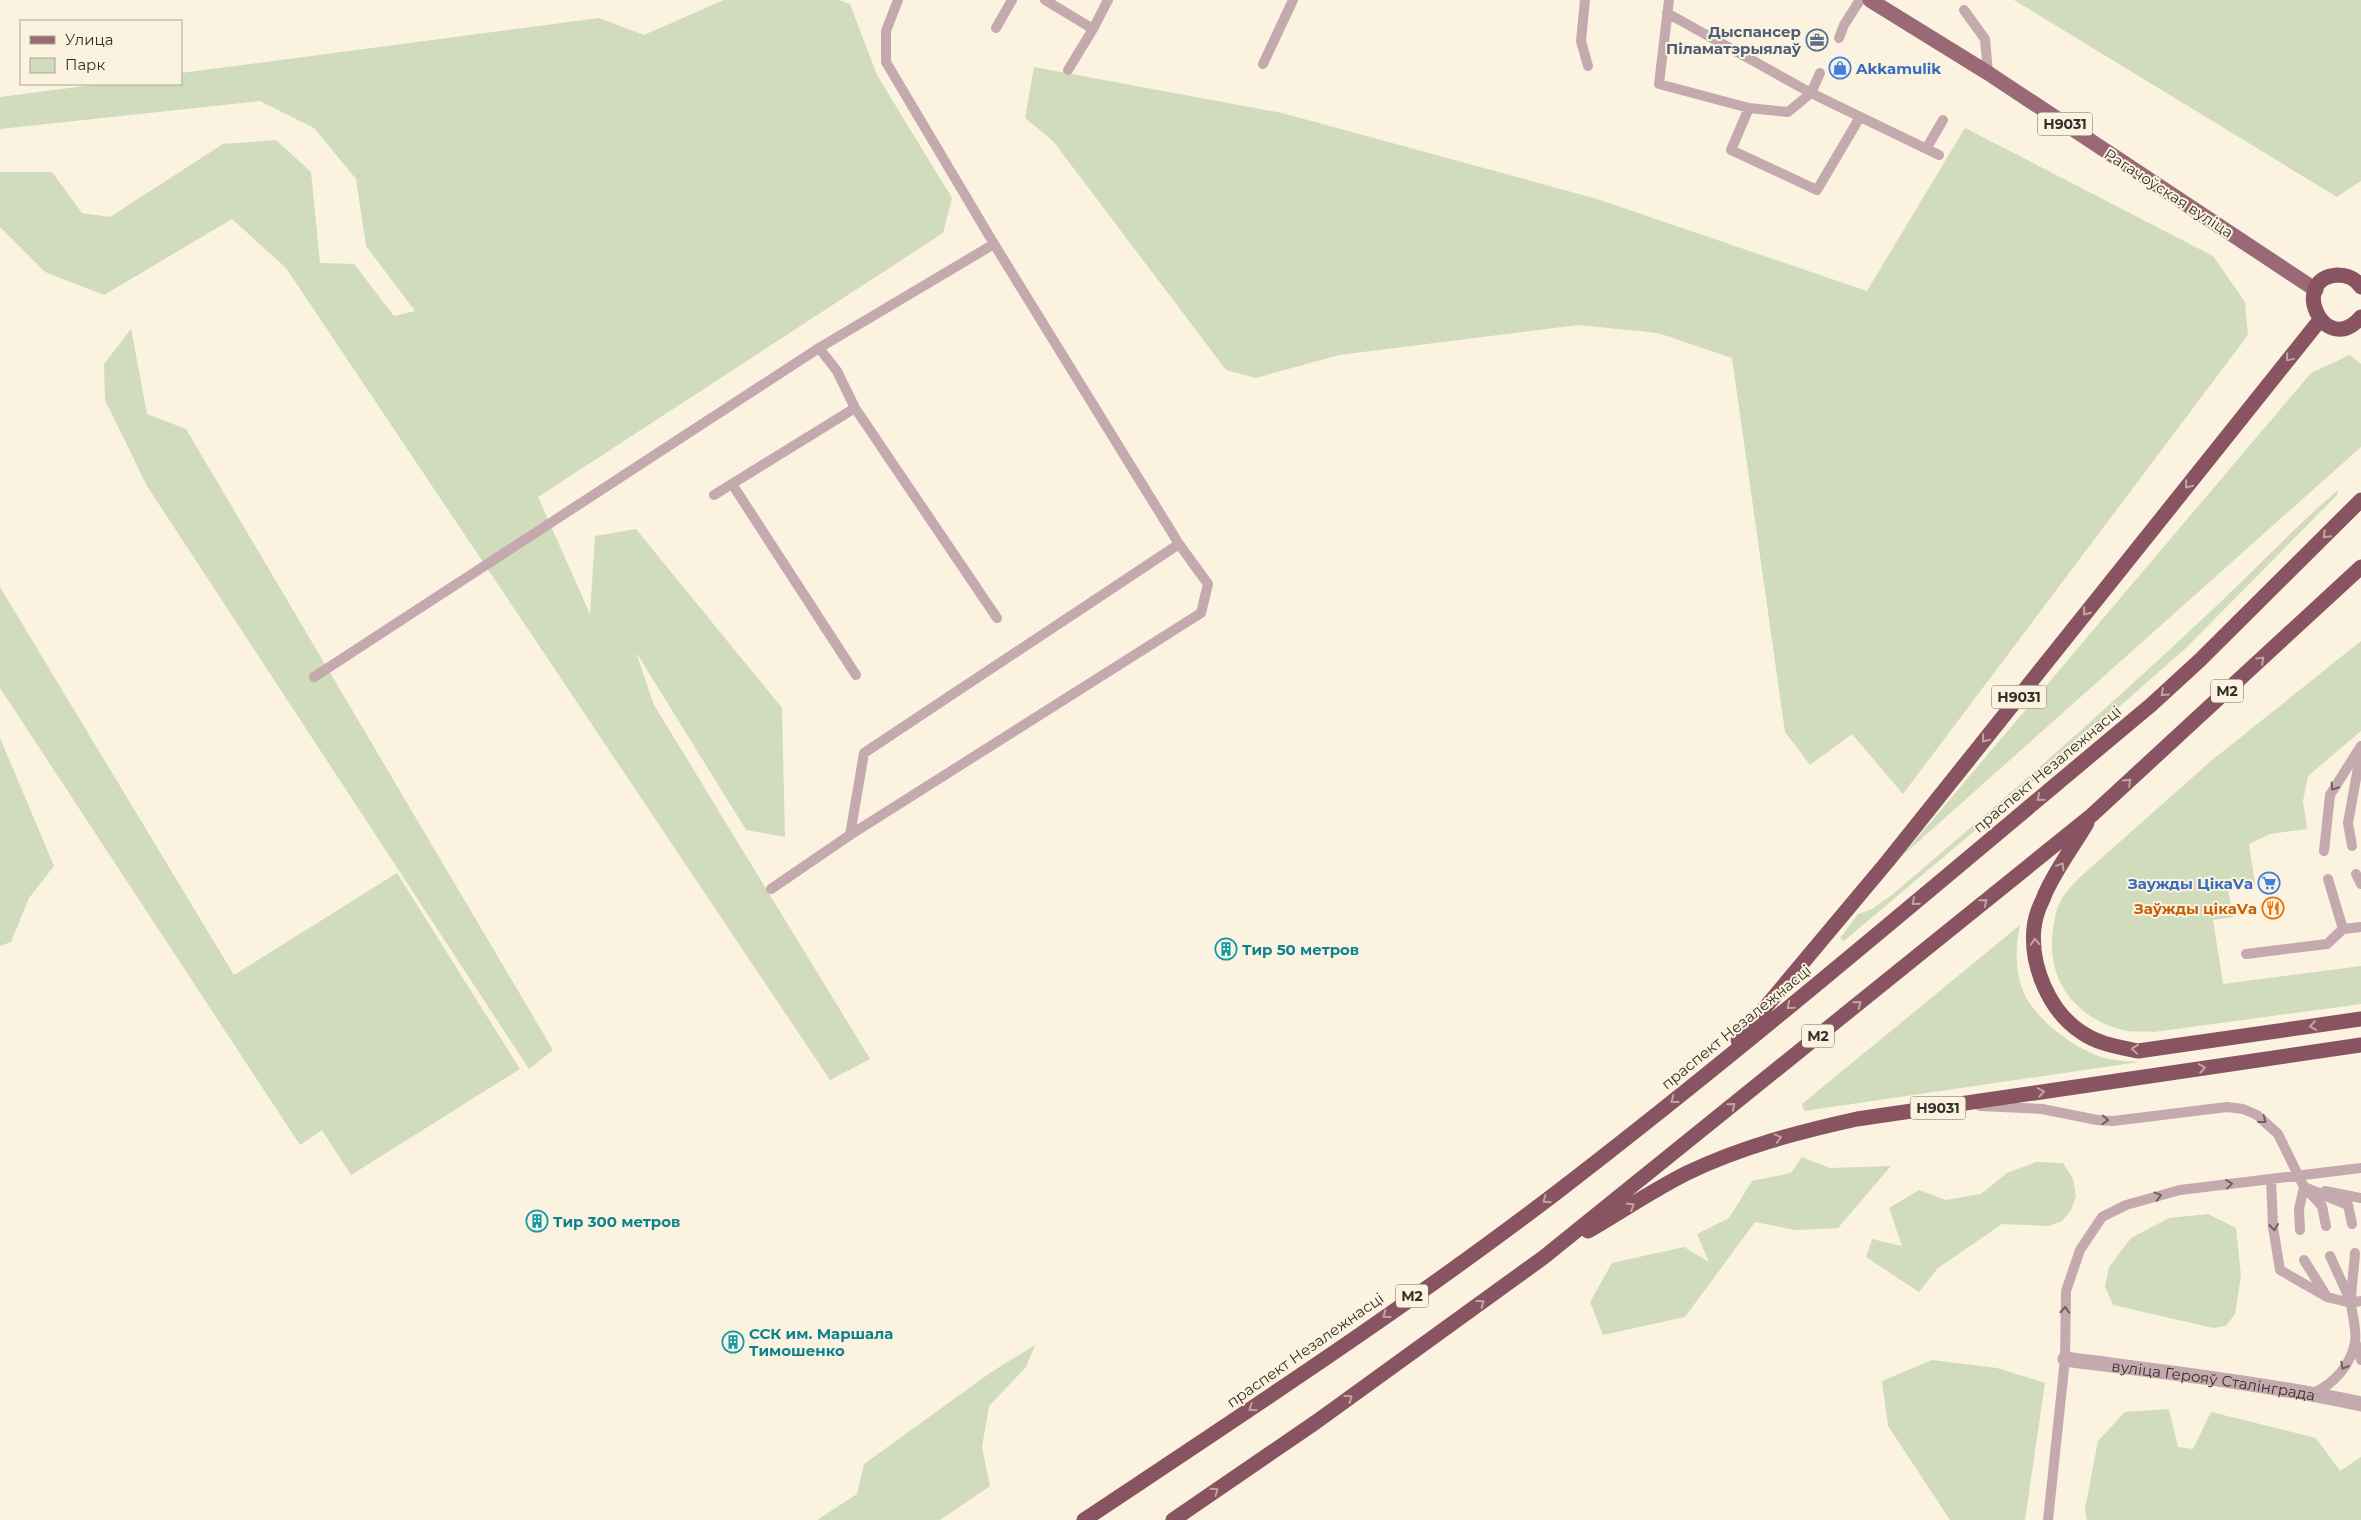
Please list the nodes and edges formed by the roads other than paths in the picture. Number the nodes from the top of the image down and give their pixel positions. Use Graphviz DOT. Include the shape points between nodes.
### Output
graph roads {
  1 [pos="898,0"];
  2 [pos="1012,0"];
  3 [pos="1045,0"];
  4 [pos="1108,0"];
  5 [pos="1293,0"];
  6 [pos="1585,0"];
  7 [pos="1669,0"];
  8 [pos="1860,0"];
  9 [pos="1870,0"];
  10 [pos="1964,10"];
  11 [pos="1667,13"];
  12 [pos="996,28"];
  13 [pos="1093,29"];
  14 [pos="1839,38"];
  15 [pos="1263,64"];
  16 [pos="1588,66"];
  17 [pos="1068,70"];
  18 [pos="1820,73"];
  19 [pos="1988,73"];
  20 [pos="1811,93"];
  21 [pos="1749,108"];
  22 [pos="1860,117"];
  23 [pos="1943,120"];
  24 [pos="1926,148"];
  25 [pos="1939,155"];
  26 [pos="994,244"];
  27 [pos="2360,284"];
  28 [pos="2316,290"];
  29 [pos="2320,320"];
  30 [pos="2359,322"];
  31 [pos="818,348"];
  32 [pos="855,408"];
  33 [pos="732,484"];
  34 [pos="714,496"];
  35 [pos="2361,500"];
  36 [pos="1179,544"];
  37 [pos="2361,568"];
  38 [pos="997,618"];
  39 [pos="856,675"];
  40 [pos="314,677"];
  41 [pos="2361,748"];
  42 [pos="2092,815"];
  43 [pos="850,836"];
  44 [pos="2352,846"];
  45 [pos="2324,851"];
  46 [pos="2328,878"];
  47 [pos="771,889"];
  48 [pos="2361,927"];
  49 [pos="2343,929"];
  50 [pos="2246,954"];
  51 [pos="2361,1020"];
  52 [pos="2361,1045"];
  53 [pos="1713,1070"];
  54 [pos="1952,1106"];
  55 [pos="2361,1168"];
  56 [pos="2300,1175"];
  57 [pos="2271,1179"];
  58 [pos="2304,1187"];
  59 [pos="2361,1198"];
  60 [pos="2352,1224"];
  61 [pos="2326,1226"];
  62 [pos="2300,1230"];
  63 [pos="2355,1253"];
  64 [pos="2330,1256"];
  65 [pos="1544,1258"];
  66 [pos="2304,1260"];
  67 [pos="2361,1296"];
  68 [pos="2327,1297"];
  69 [pos="2356,1302"];
  70 [pos="2355,1341"];
  71 [pos="2065,1359"];
  72 [pos="2361,1360"];
  73 [pos="2312,1394"];
  74 [pos="2361,1404"];
  75 [pos="1084,1520"];
  76 [pos="1173,1520"];
  77 [pos="2048,1520"];
  1 -- 26 [label="lane" via="886,31 886,62"];
  2 -- 12 [label="lane"];
  3 -- 13 [label="lane"];
  4 -- 13 [label="lane"];
  5 -- 15 [label="lane"];
  6 -- 16 [label="lane" via="1581,41"];
  7 -- 11 [label="lane"];
  8 -- 14 [label="lane"];
  9 -- 19 [label="main road, Рагачоўская вуліца / Н9031"];
  10 -- 19 [label="lane" via="1985,39"];
  11 -- 20 [label="lane"];
  11 -- 21 [label="lane" via="1659,84"];
  13 -- 17 [label="lane"];
  18 -- 20 [label="lane"];
  19 -- 28 [label="main road, Рагачоўская вуліца / Н9031"];
  20 -- 21 [label="lane" via="1788,112"];
  20 -- 22 [label="lane"];
  21 -- 22 [label="lane" via="1731,150 1817,190"];
  22 -- 24 [label="lane"];
  23 -- 24 [label="lane"];
  24 -- 25 [label="lane"];
  26 -- 31 [label="lane"];
  26 -- 36 [label="lane"];
  27 -- 28 [label="highway" via="2344,275 2336,275 2321,283"];
  28 -- 29 [label="highway" via="2313,306"];
  29 -- 30 [label="highway" via="2342,328"];
  29 -- 53 [label="highway, Н9031, one-way" via="1882,869"];
  31 -- 32 [label="lane" via="837,372"];
  31 -- 40 [label="lane"];
  32 -- 33 [label="lane"];
  32 -- 38 [label="lane"];
  33 -- 34 [label="lane"];
  33 -- 39 [label="lane"];
  35 -- 53 [label="highway, праспект Незалежнасці / М2, one-way" via="2151,705"];
  36 -- 43 [label="lane" via="864,753"];
  36 -- 43 [label="lane" via="1208,584 1201,613"];
  42 -- 37 [label="highway, М2, one-way"];
  41 -- 44 [label="lane" via="2348,823"];
  41 -- 45 [label="lane, one-way" via="2330,795"];
  51 -- 42 [label="highway, one-way" via="2138,1051 2104,1044 2080,1032 2049,998 2036,954 2034,928 2043,897"];
  65 -- 42 [label="highway, М2, one-way"];
  43 -- 47 [label="lane"];
  46 -- 49 [label="lane"];
  48 -- 49 [label="lane"];
  49 -- 50 [label="lane" via="2327,944"];
  54 -- 52 [label="highway, Н9031, one-way"];
  53 -- 75 [label="highway, праспект Незалежнасці / М2, one-way" via="1553,1195 1314,1367"];
  54 -- 56 [label="lane, one-way" via="2018,1107 2113,1121 2243,1109 2263,1119 2278,1134"];
  65 -- 54 [label="highway, Н9031, one-way" via="1686,1174 1764,1142 1856,1120"];
  55 -- 56 [label="lane"];
  56 -- 57 [label="lane"];
  56 -- 58 [label="lane"];
  57 -- 68 [label="lane, one-way" via="2273,1227 2280,1270"];
  71 -- 57 [label="lane, one-way" via="2066,1291 2080,1250 2102,1217 2126,1205 2180,1190"];
  58 -- 59 [label="lane"];
  58 -- 60 [label="lane" via="2348,1206"];
  58 -- 61 [label="lane" via="2322,1206"];
  58 -- 62 [label="lane" via="2299,1209"];
  63 -- 69 [label="lane"];
  64 -- 69 [label="lane"];
  76 -- 65 [label="highway, М2, one-way"];
  66 -- 68 [label="lane"];
  67 -- 69 [label="lane"];
  68 -- 69 [label="lane"];
  69 -- 70 [label="lane"];
  70 -- 72 [label="lane"];
  70 -- 73 [label="lane, one-way" via="2346,1366 2337,1378"];
  71 -- 73 [label="street, вуліца Герояў Сталінграда"];
  71 -- 77 [label="lane"];
  73 -- 74 [label="street, вуліца Герояў Сталінграда"];
}
